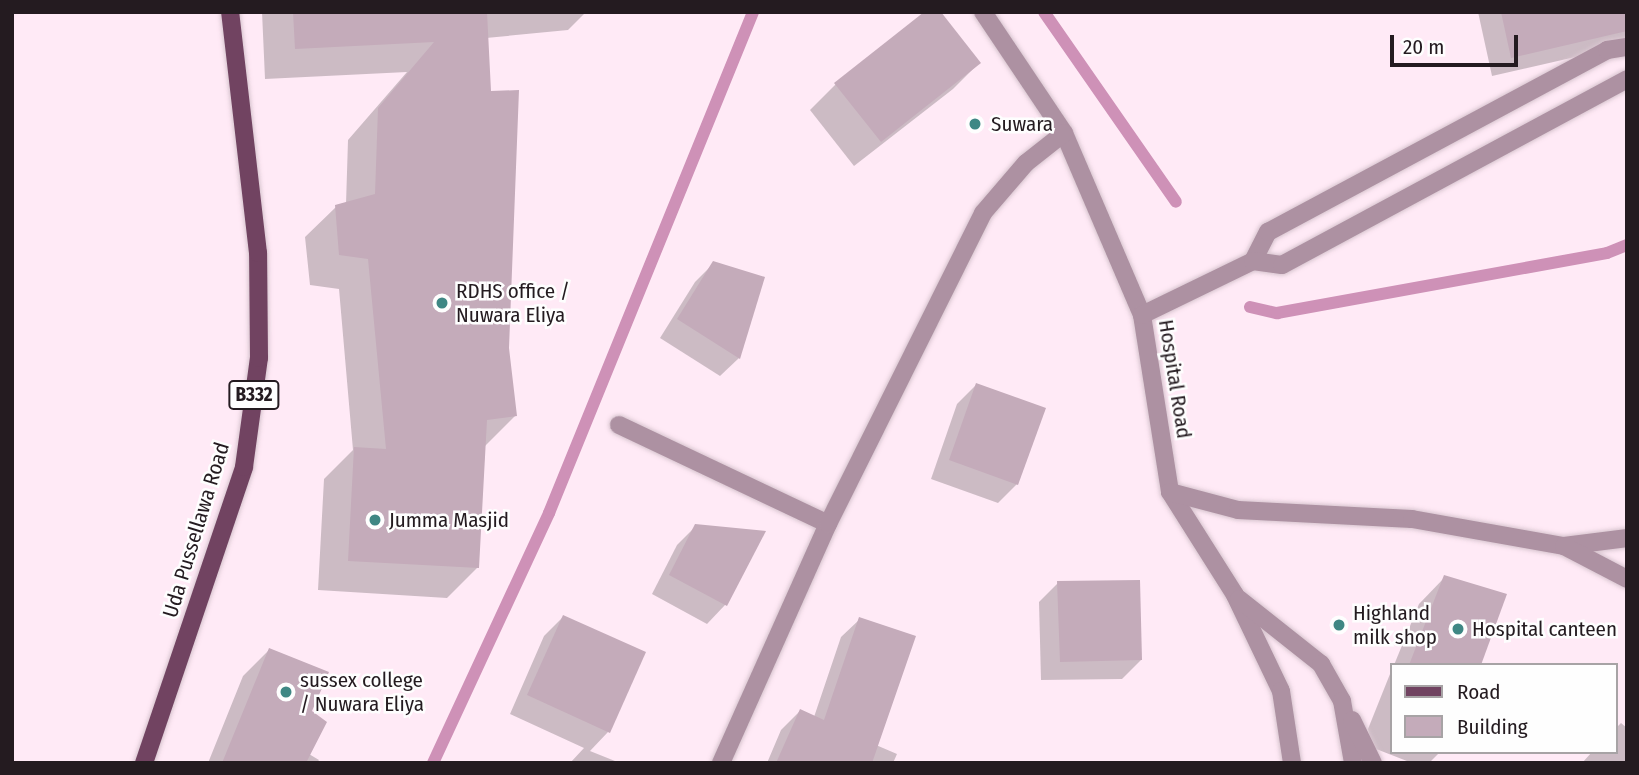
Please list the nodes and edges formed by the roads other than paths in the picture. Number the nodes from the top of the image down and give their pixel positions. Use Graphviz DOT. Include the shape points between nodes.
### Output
graph roads {
  1 [pos="230,12"];
  2 [pos="983,12"];
  3 [pos="1627,47"];
  4 [pos="1627,79"];
  5 [pos="1064,134"];
  6 [pos="1253,261"];
  7 [pos="1142,315"];
  8 [pos="619,425"];
  9 [pos="1170,492"];
  10 [pos="828,524"];
  11 [pos="1624,537"];
  12 [pos="1564,546"];
  13 [pos="1627,579"];
  14 [pos="1235,596"];
  15 [pos="1342,701"];
  16 [pos="145,763"];
  17 [pos="721,763"];
  18 [pos="1292,763"];
  19 [pos="1353,763"];
  20 [pos="1373,763"];
  1 -- 16 [label="main road, Uda Pussellawa Road / B332" via="257,253 259,358 244,467"];
  2 -- 5 [label="street, Hospital Road"];
  3 -- 6 [label="street" via="1607,50 1268,232"];
  4 -- 6 [label="street" via="1282,265"];
  5 -- 7 [label="street, Hospital Road"];
  5 -- 10 [label="street" via="1026,163 983,213"];
  6 -- 7 [label="street"];
  7 -- 9 [label="street, Hospital Road"];
  8 -- 10 [label="street"];
  9 -- 12 [label="street" via="1238,510 1412,519"];
  9 -- 14 [label="street, Hospital Road"];
  10 -- 17 [label="street"];
  11 -- 12 [label="street"];
  12 -- 13 [label="street"];
  14 -- 15 [label="street" via="1321,664"];
  14 -- 18 [label="street, Hospital Road" via="1282,691"];
  15 -- 19 [label="street"];
  15 -- 20 [label="street"];
}
